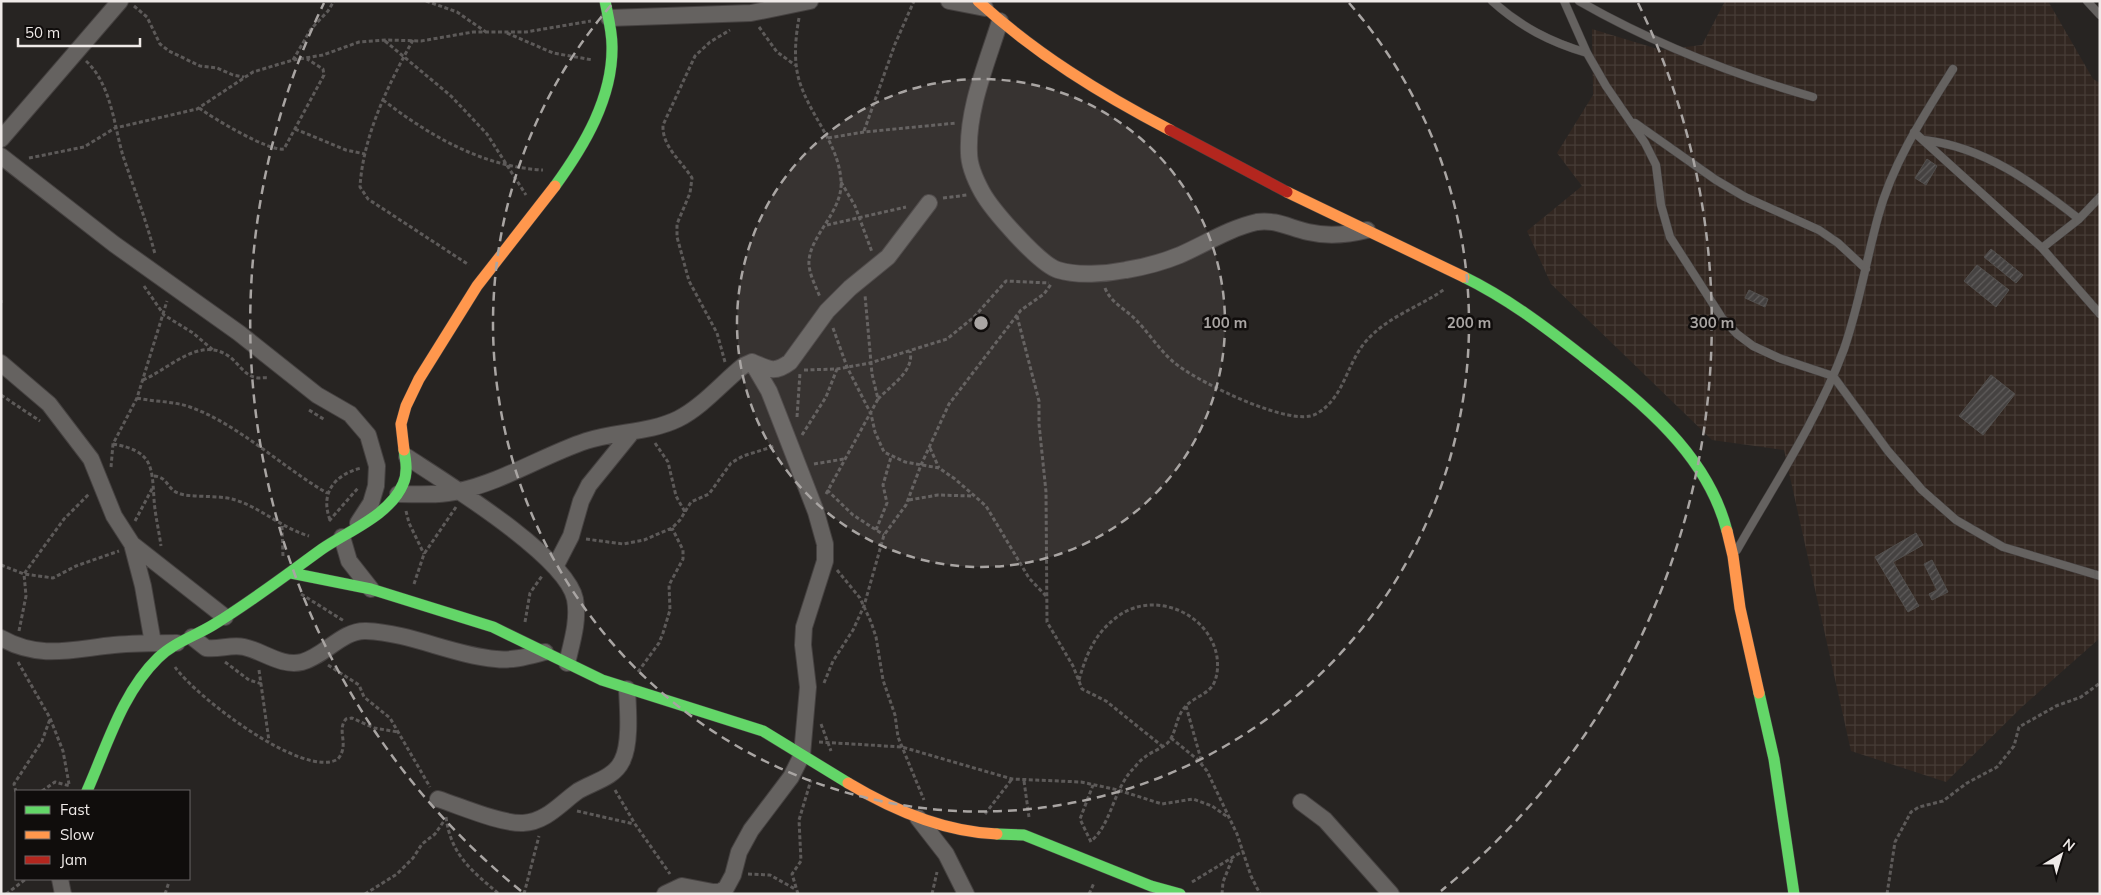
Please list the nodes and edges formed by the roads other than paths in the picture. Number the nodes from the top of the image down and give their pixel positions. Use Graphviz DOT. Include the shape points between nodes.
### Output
graph roads {
  1 [pos="120,1"];
  2 [pos="605,1"];
  3 [pos="949,1"];
  4 [pos="1492,1"];
  5 [pos="1564,1"];
  6 [pos="1579,1"];
  7 [pos="2087,1"];
  8 [pos="805,2"];
  9 [pos="981,5"];
  10 [pos="748,7"];
  11 [pos="2100,15"];
  12 [pos="609,18"];
  13 [pos="1000,21"];
  14 [pos="1587,53"];
  15 [pos="1953,69"];
  16 [pos="1814,97"];
  17 [pos="1631,121"];
  18 [pos="1914,132"];
  19 [pos="1,140"];
  20 [pos="1924,140"];
  21 [pos="5,159"];
  22 [pos="2100,197"];
  23 [pos="928,203"];
  24 [pos="2079,218"];
  25 [pos="1368,230"];
  26 [pos="2042,248"];
  27 [pos="1866,269"];
  28 [pos="2100,314"];
  29 [pos="752,362"];
  30 [pos="1,363"];
  31 [pos="1833,376"];
  32 [pos="632,432"];
  33 [pos="407,458"];
  34 [pos="400,494"];
  35 [pos="462,494"];
  36 [pos="356,527"];
  37 [pos="342,537"];
  38 [pos="133,548"];
  39 [pos="1734,556"];
  40 [pos="555,567"];
  41 [pos="290,574"];
  42 [pos="2100,576"];
  43 [pos="371,589"];
  44 [pos="225,617"];
  45 [pos="9,642"];
  46 [pos="172,644"];
  47 [pos="545,652"];
  48 [pos="567,663"];
  49 [pos="627,689"];
  50 [pos="804,751"];
  51 [pos="87,790"];
  52 [pos="438,799"];
  53 [pos="1301,802"];
  54 [pos="924,820"];
  55 [pos="60,880"];
  56 [pos="731,884"];
  57 [pos="692,889"];
  58 [pos="1179,893"];
  59 [pos="63,894"];
  60 [pos="665,894"];
  61 [pos="966,894"];
  62 [pos="1391,894"];
  63 [pos="1794,894"];
  1 -- 19 [label="street"];
  2 -- 12 [label="street"];
  3 -- 9 [label="street"];
  4 -- 14 [label="lane" via="1537,35"];
  5 -- 14 [label="lane"];
  6 -- 16 [label="lane" via="1701,60"];
  7 -- 11 [label="lane"];
  8 -- 10 [label="street"];
  9 -- 13 [label="street"];
  10 -- 12 [label="street"];
  12 -- 33 [label="street" via="611,61 597,115 566,171 448,328 402,415 400,441"];
  13 -- 25 [label="street" via="1071,74 1122,105 1220,158"];
  13 -- 25 [label="street" via="972,121 969,154 973,173 983,194 1044,263 1068,272 1125,270 1179,255 1261,222 1276,222 1310,233 1333,236"];
  14 -- 17 [label="lane"];
  15 -- 18 [label="lane"];
  17 -- 27 [label="lane" via="1745,197 1819,230"];
  17 -- 31 [label="lane" via="1656,165 1661,205 1670,237 1722,318 1753,346"];
  18 -- 20 [label="lane"];
  18 -- 27 [label="lane" via="1878,216"];
  20 -- 24 [label="lane" via="1963,147 1986,157 2037,186"];
  20 -- 26 [label="lane"];
  21 -- 36 [label="street" via="317,395 350,414 368,435 377,466 371,503"];
  22 -- 24 [label="lane"];
  23 -- 29 [label="street" via="888,257 827,311 790,362 775,370"];
  24 -- 26 [label="lane"];
  25 -- 39 [label="street" via="1485,287 1530,316 1642,403 1683,446 1706,483 1724,520"];
  26 -- 28 [label="lane"];
  27 -- 31 [label="lane" via="1853,322"];
  29 -- 32 [label="street" via="742,366 678,419"];
  29 -- 50 [label="street" via="793,437 825,544 825,561 804,627 808,687"];
  30 -- 38 [label="street" via="54,410 91,459 114,516"];
  31 -- 39 [label="lane"];
  31 -- 42 [label="lane" via="1922,490 1956,520 2003,546"];
  32 -- 35 [label="street" via="586,441"];
  32 -- 40 [label="street" via="589,485 571,536"];
  33 -- 34 [label="street"];
  33 -- 35 [label="street"];
  34 -- 35 [label="street"];
  34 -- 36 [label="street"];
  35 -- 40 [label="street" via="511,528"];
  36 -- 37 [label="street"];
  37 -- 41 [label="street"];
  37 -- 43 [label="street" via="349,560"];
  38 -- 44 [label="street"];
  38 -- 46 [label="street"];
  39 -- 63 [label="street" via="1740,608 1774,759"];
  40 -- 48 [label="street" via="574,596 577,613"];
  41 -- 43 [label="street"];
  41 -- 44 [label="street"];
  43 -- 47 [label="street" via="457,615"];
  44 -- 46 [label="street"];
  45 -- 46 [label="street" via="28,650 51,652"];
  46 -- 47 [label="street" via="212,649 234,646 286,662 300,662 365,630 498,660 519,659"];
  46 -- 51 [label="street" via="145,672 128,698"];
  47 -- 48 [label="street"];
  48 -- 49 [label="street"];
  49 -- 50 [label="street" via="763,731"];
  49 -- 52 [label="street" via="628,719 623,761 606,777 580,790 535,821 508,821"];
  50 -- 54 [label="street" via="860,790"];
  50 -- 56 [label="street" via="791,777 751,830 739,852"];
  53 -- 62 [label="street" via="1325,820"];
  54 -- 58 [label="street" via="968,834 1014,834 1032,838 1151,886"];
  54 -- 61 [label="street"];
  55 -- 59 [label="street"];
  56 -- 57 [label="street" via="720,892"];
  57 -- 60 [label="street"];
}
